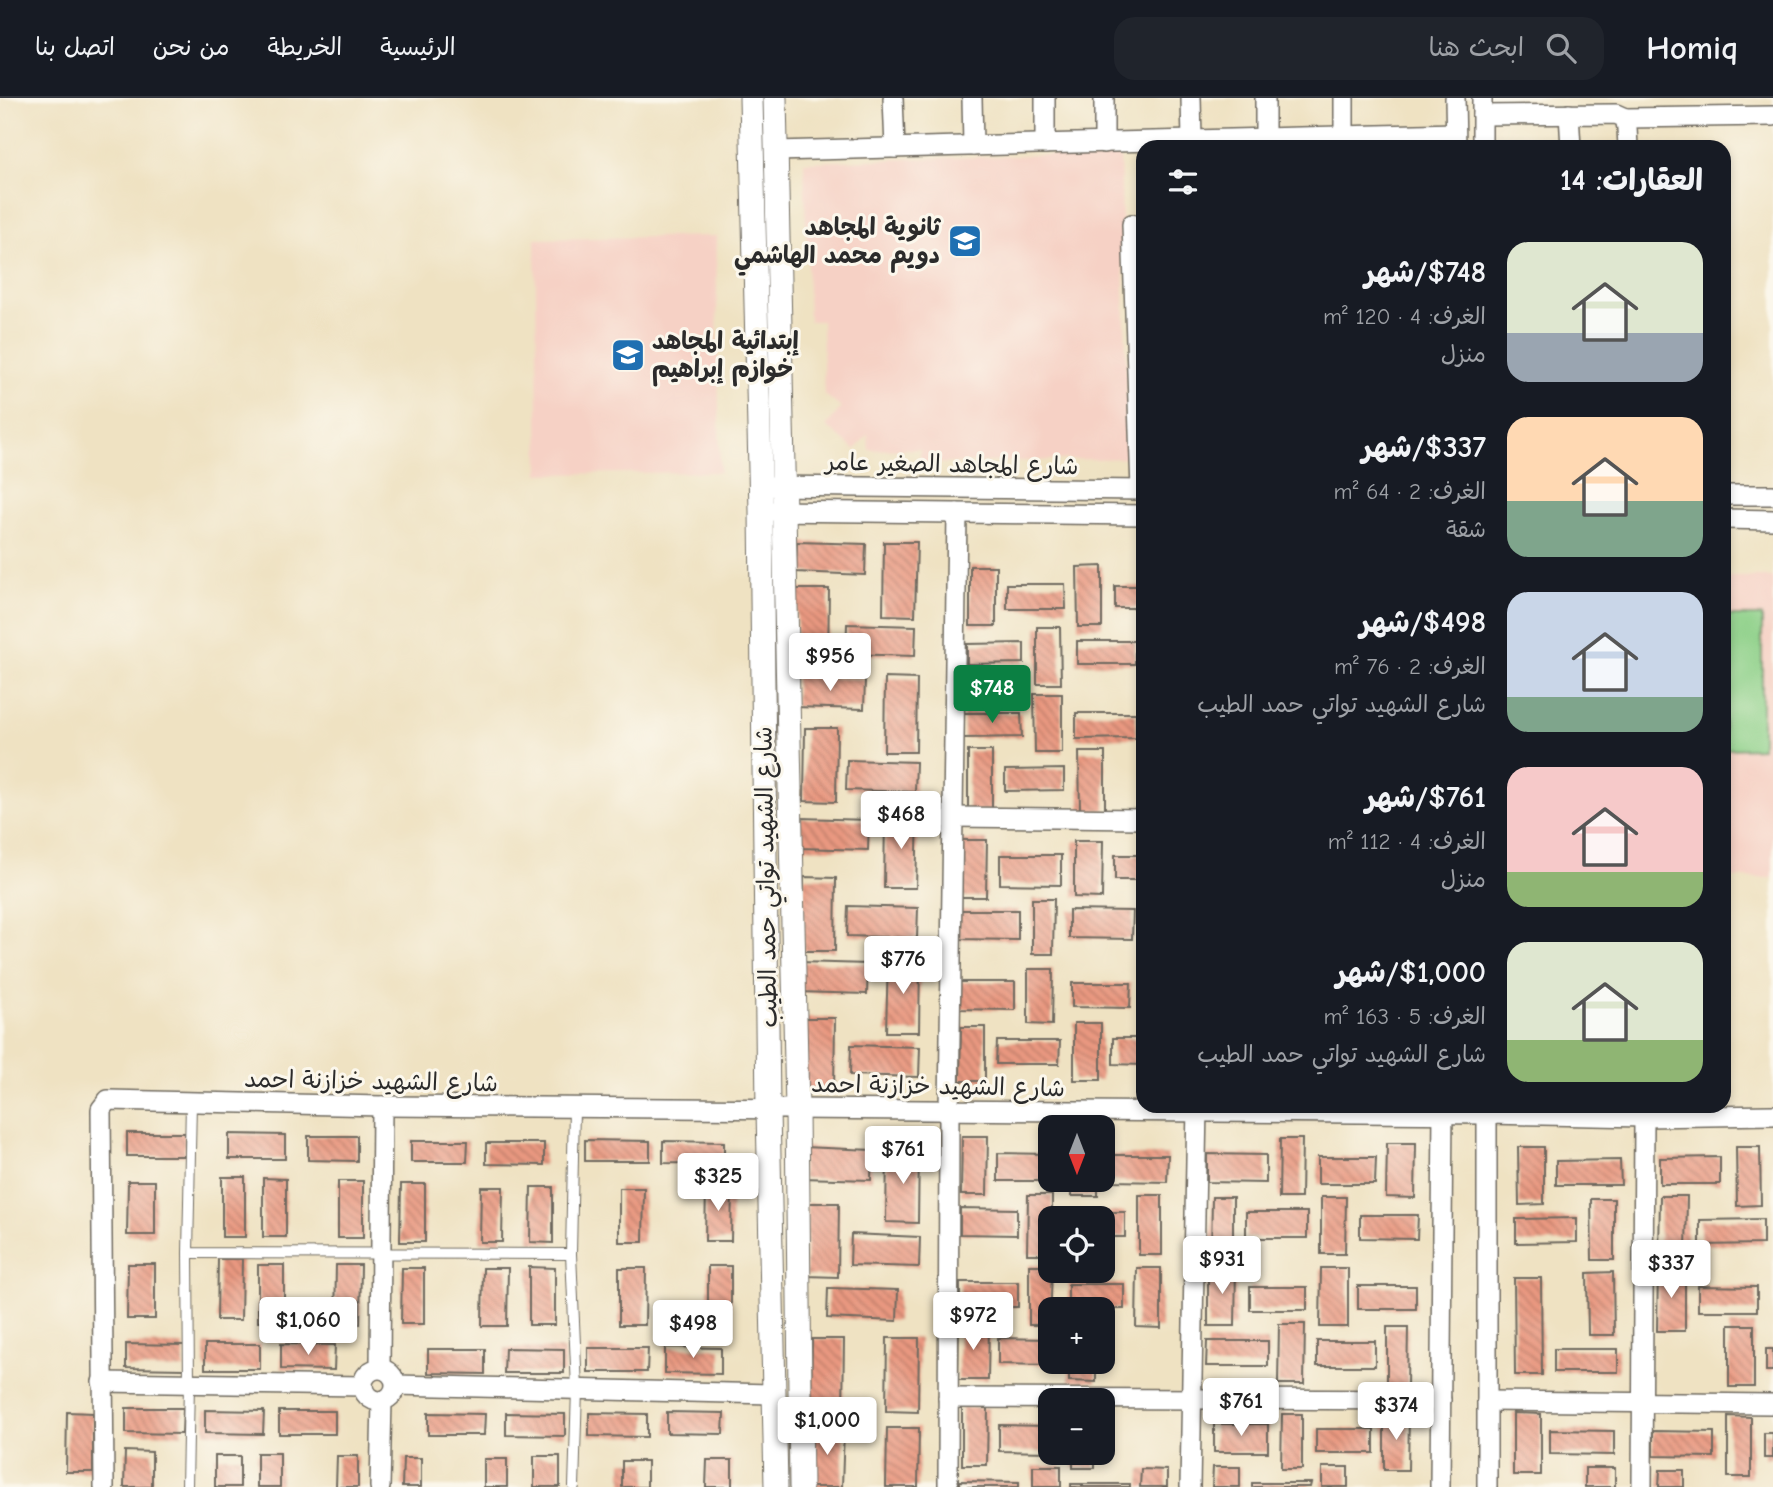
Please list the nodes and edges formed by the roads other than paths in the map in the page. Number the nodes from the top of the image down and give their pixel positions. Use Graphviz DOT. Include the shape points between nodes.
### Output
graph roads {
  1 [pos="751,98"];
  2 [pos="775,98"];
  3 [pos="893,98"];
  4 [pos="972,98"];
  5 [pos="1045,98"];
  6 [pos="1104,98"];
  7 [pos="1191,98"];
  8 [pos="1265,98"];
  9 [pos="1344,98"];
  10 [pos="1455,98"];
  11 [pos="1482,107"];
  12 [pos="1569,114"];
  13 [pos="1773,116"];
  14 [pos="1625,118"];
  15 [pos="1265,138"];
  16 [pos="1192,140"];
  17 [pos="1356,140"];
  18 [pos="1456,140"];
  19 [pos="1482,140"];
  20 [pos="1571,140"];
  21 [pos="1628,140"];
  22 [pos="1136,142"];
  23 [pos="1104,143"];
  24 [pos="1045,144"];
  25 [pos="973,146"];
  26 [pos="895,148"];
  27 [pos="776,151"];
  28 [pos="1132,224"];
  29 [pos="1136,330"];
  30 [pos="760,486"];
  31 [pos="784,486"];
  32 [pos="1136,490"];
  33 [pos="1731,495"];
  34 [pos="1773,495"];
  35 [pos="761,511"];
  36 [pos="785,511"];
  37 [pos="957,513"];
  38 [pos="1136,515"];
  39 [pos="1731,519"];
  40 [pos="1773,520"];
  41 [pos="952,817"];
  42 [pos="1136,819"];
  43 [pos="191,1102"];
  44 [pos="382,1106"];
  45 [pos="573,1108"];
  46 [pos="768,1110"];
  47 [pos="797,1110"];
  48 [pos="1136,1110"];
  49 [pos="949,1111"];
  50 [pos="1197,1113"];
  51 [pos="1443,1113"];
  52 [pos="1487,1113"];
  53 [pos="1554,1113"];
  54 [pos="1773,1115"];
  55 [pos="1644,1117"];
  56 [pos="188,1253"];
  57 [pos="381,1254"];
  58 [pos="572,1255"];
  59 [pos="380,1368"];
  60 [pos="103,1382"];
  61 [pos="189,1383"];
  62 [pos="396,1385"];
  63 [pos="362,1386"];
  64 [pos="577,1389"];
  65 [pos="775,1394"];
  66 [pos="948,1398"];
  67 [pos="1191,1399"];
  68 [pos="1441,1400"];
  69 [pos="382,1401"];
  70 [pos="1487,1401"];
  71 [pos="1642,1402"];
  72 [pos="1773,1404"];
  73 [pos="104,1487"];
  74 [pos="187,1487"];
  75 [pos="380,1487"];
  76 [pos="574,1487"];
  77 [pos="776,1487"];
  78 [pos="801,1487"];
  79 [pos="948,1487"];
  80 [pos="1190,1487"];
  81 [pos="1440,1487"];
  82 [pos="1487,1487"];
  83 [pos="1642,1487"];
  1 -- 30 [label="street, شارع الشهيد تواتي حمد الطيب"];
  2 -- 27 [label="street, شارع الشهيد تواتي حمد الطيب"];
  3 -- 26 [label="street"];
  4 -- 25 [label="street"];
  5 -- 24 [label="street"];
  6 -- 23 [label="street"];
  7 -- 16 [label="street"];
  8 -- 15 [label="street"];
  9 -- 17 [label="street"];
  10 -- 18 [label="street"];
  11 -- 12 [label="street"];
  11 -- 19 [label="street"];
  12 -- 14 [label="street"];
  12 -- 20 [label="street"];
  13 -- 14 [label="street"];
  14 -- 21 [label="street"];
  15 -- 16 [label="street"];
  15 -- 17 [label="street"];
  17 -- 18 [label="street"];
  22 -- 23 [label="street"];
  23 -- 24 [label="street"];
  24 -- 25 [label="street"];
  25 -- 26 [label="street"];
  26 -- 27 [label="street"];
  27 -- 31 [label="street, شارع الشهيد تواتي حمد الطيب"];
  28 -- 29 [label="street"];
  30 -- 31 [label="street, شارع المجاهد الصغير عامر"];
  30 -- 35 [label="street, شارع الشهيد تواتي حمد الطيب"];
  31 -- 32 [label="street, شارع المجاهد الصغير عامر"];
  31 -- 36 [label="street, شارع الشهيد تواتي حمد الطيب"];
  33 -- 34 [label="street"];
  35 -- 36 [label="street, شارع المجاهد الصغير عامر"];
  35 -- 46 [label="street, شارع الشهيد تواتي حمد الطيب"];
  36 -- 37 [label="street, شارع المجاهد الصغير عامر"];
  36 -- 47 [label="street, شارع الشهيد تواتي حمد الطيب"];
  37 -- 38 [label="street, شارع المجاهد الصغير عامر"];
  37 -- 41 [label="street"];
  39 -- 40 [label="street"];
  41 -- 42 [label="street"];
  41 -- 49 [label="street"];
  43 -- 44 [label="street, شارع الشهيد خزازنة احمد"];
  43 -- 56 [label="lane"];
  43 -- 60 [label="street, شارع الشهيد خزازنة احمد" via="108,1100 101,1109"];
  44 -- 45 [label="street, شارع الشهيد خزازنة احمد"];
  44 -- 57 [label="street"];
  45 -- 46 [label="street, شارع الشهيد خزازنة احمد"];
  45 -- 58 [label="lane"];
  46 -- 47 [label="street, شارع الشهيد خزازنة احمد"];
  46 -- 65 [label="street, شارع الشهيد تواتي حمد الطيب"];
  47 -- 49 [label="street, شارع الشهيد خزازنة احمد"];
  47 -- 78 [label="street, شارع الشهيد تواتي حمد الطيب"];
  48 -- 49 [label="street, شارع الشهيد خزازنة احمد"];
  49 -- 66 [label="street"];
  50 -- 67 [label="street"];
  51 -- 68 [label="street"];
  52 -- 70 [label="street"];
  53 -- 55 [label="street, شارع الشهيد خزازنة احمد"];
  54 -- 55 [label="street, شارع الشهيد خزازنة احمد"];
  55 -- 71 [label="street"];
  56 -- 57 [label="lane"];
  56 -- 61 [label="lane"];
  57 -- 58 [label="lane"];
  57 -- 59 [label="street"];
  58 -- 64 [label="lane"];
  59 -- 62 [label="street" via="392,1373"];
  59 -- 63 [label="street" via="367,1373"];
  60 -- 61 [label="street"];
  60 -- 73 [label="street"];
  61 -- 63 [label="street"];
  61 -- 74 [label="lane"];
  62 -- 64 [label="street"];
  62 -- 69 [label="street" via="392,1396"];
  63 -- 69 [label="street" via="373,1400"];
  64 -- 65 [label="street"];
  64 -- 76 [label="lane"];
  65 -- 77 [label="street, شارع الشهيد تواتي حمد الطيب"];
  66 -- 67 [label="street"];
  66 -- 79 [label="street"];
  67 -- 68 [label="street"];
  67 -- 80 [label="street"];
  68 -- 81 [label="street"];
  69 -- 75 [label="street"];
  70 -- 71 [label="street"];
  70 -- 82 [label="street"];
  71 -- 72 [label="street"];
  71 -- 83 [label="street"];
}
